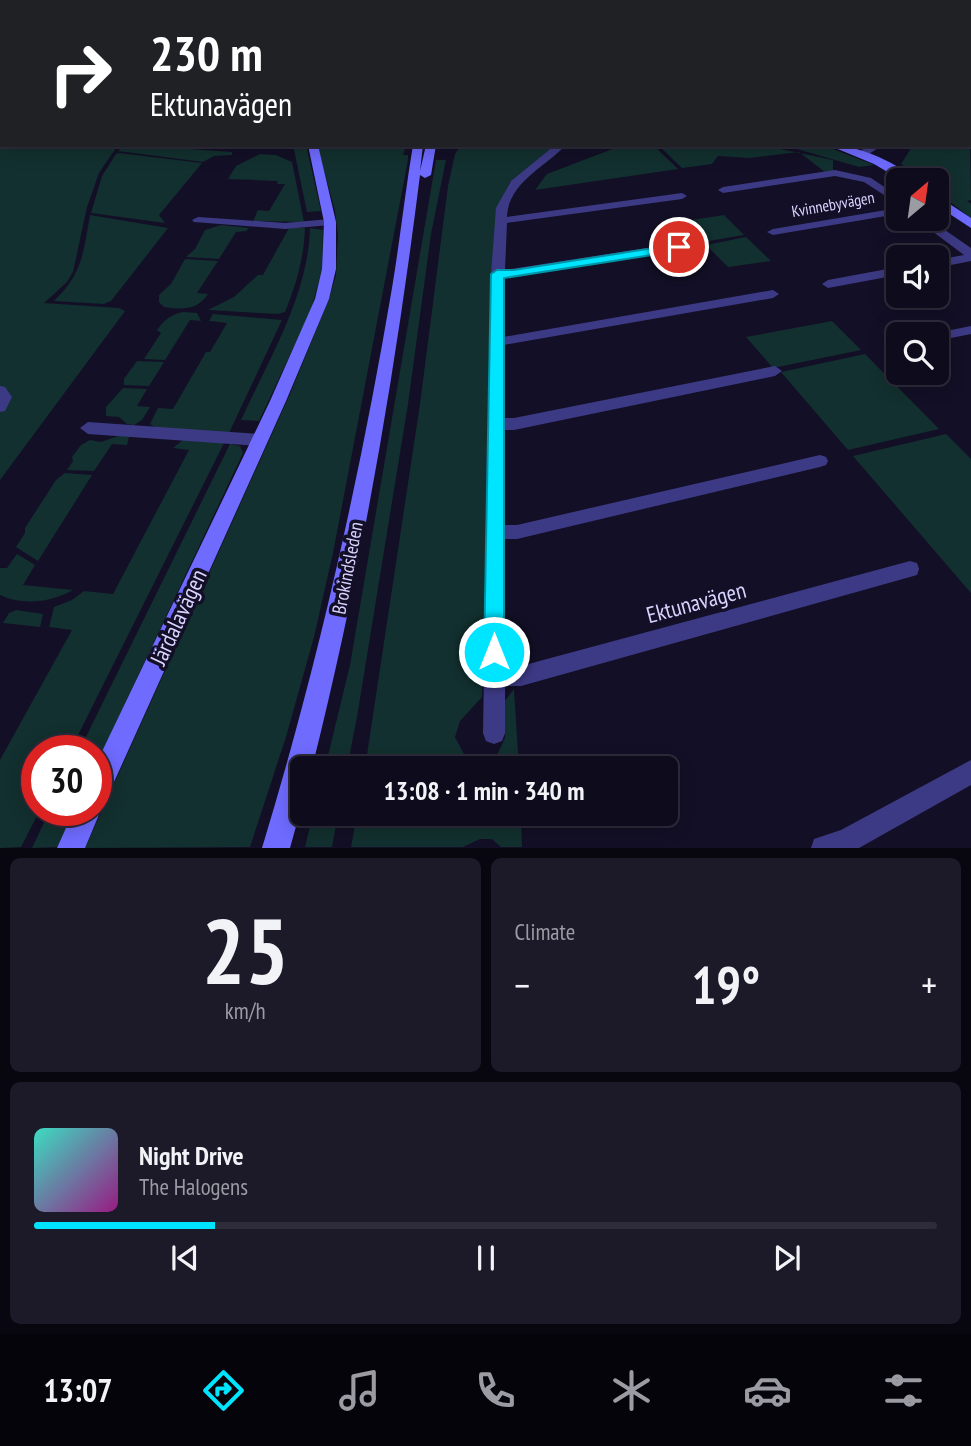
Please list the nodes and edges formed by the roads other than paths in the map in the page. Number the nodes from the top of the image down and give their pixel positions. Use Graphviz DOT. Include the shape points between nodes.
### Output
graph roads {
  1 [pos="313,147"];
  2 [pos="418,147"];
  3 [pos="431,147"];
  4 [pos="559,147"];
  5 [pos="839,147"];
  6 [pos="874,147"];
  7 [pos="861,155"];
  8 [pos="886,168"];
  9 [pos="723,190"];
  10 [pos="886,193"];
  11 [pos="682,196"];
  12 [pos="949,209"];
  13 [pos="886,213"];
  14 [pos="198,220"];
  15 [pos="501,220"];
  16 [pos="330,222"];
  17 [pos="971,224"];
  18 [pos="938,231"];
  19 [pos="773,232"];
  20 [pos="679,247"];
  21 [pos="971,256"];
  22 [pos="949,261"];
  23 [pos="886,273"];
  24 [pos="497,274"];
  25 [pos="399,284"];
  26 [pos="828,284"];
  27 [pos="773,294"];
  28 [pos="971,330"];
  29 [pos="949,334"];
  30 [pos="496,341"];
  31 [pos="775,371"];
  32 [pos="0,391"];
  33 [pos="0,407"];
  34 [pos="495,424"];
  35 [pos="88,428"];
  36 [pos="259,440"];
  37 [pos="820,461"];
  38 [pos="494,532"];
  39 [pos="910,569"];
  40 [pos="494,676"];
  41 [pos="494,733"];
  42 [pos="112,758"];
  43 [pos="971,772"];
  44 [pos="81,826"];
  45 [pos="71,848"];
  46 [pos="276,848"];
  47 [pos="823,848"];
  1 -- 16 [label="main road, Järdalavägen"];
  2 -- 25 [label="main road, Brokindsleden"];
  3 -- 25 [label="main road, Brokindsleden"];
  4 -- 15 [label="street" via="515,183 504,202"];
  5 -- 7 [label="main road, Kvinnebyvägen"];
  6 -- 7 [label="street"];
  7 -- 8 [label="main road, Kvinnebyvägen"];
  9 -- 10 [label="street, Kvinnebyvägen" via="835,173 867,180"];
  11 -- 15 [label="street"];
  12 -- 17 [label="main road"];
  13 -- 19 [label="street, Kvinnebyvägen"];
  14 -- 16 [label="street" via="285,226"];
  15 -- 24 [label="street"];
  16 -- 36 [label="main road, Järdalavägen" via="329,270 322,299"];
  18 -- 21 [label="street"];
  20 -- 24 [label="street"];
  21 -- 22 [label="street"];
  23 -- 26 [label="street"];
  24 -- 30 [label="street"];
  25 -- 46 [label="main road, Brokindsleden" via="345,586 326,672"];
  27 -- 30 [label="street"];
  28 -- 29 [label="street"];
  30 -- 34 [label="street"];
  31 -- 34 [label="street" via="514,424"];
  32 -- 33 [label="street" via="4,397"];
  34 -- 38 [label="street"];
  35 -- 36 [label="street"];
  36 -- 42 [label="main road, Järdalavägen"];
  37 -- 38 [label="street" via="517,532"];
  38 -- 40 [label="street"];
  39 -- 40 [label="street, Ektunavägen" via="521,676"];
  40 -- 41 [label="street"];
  43 -- 47 [label="street" via="846,841"];
  44 -- 45 [label="main road"];
}
